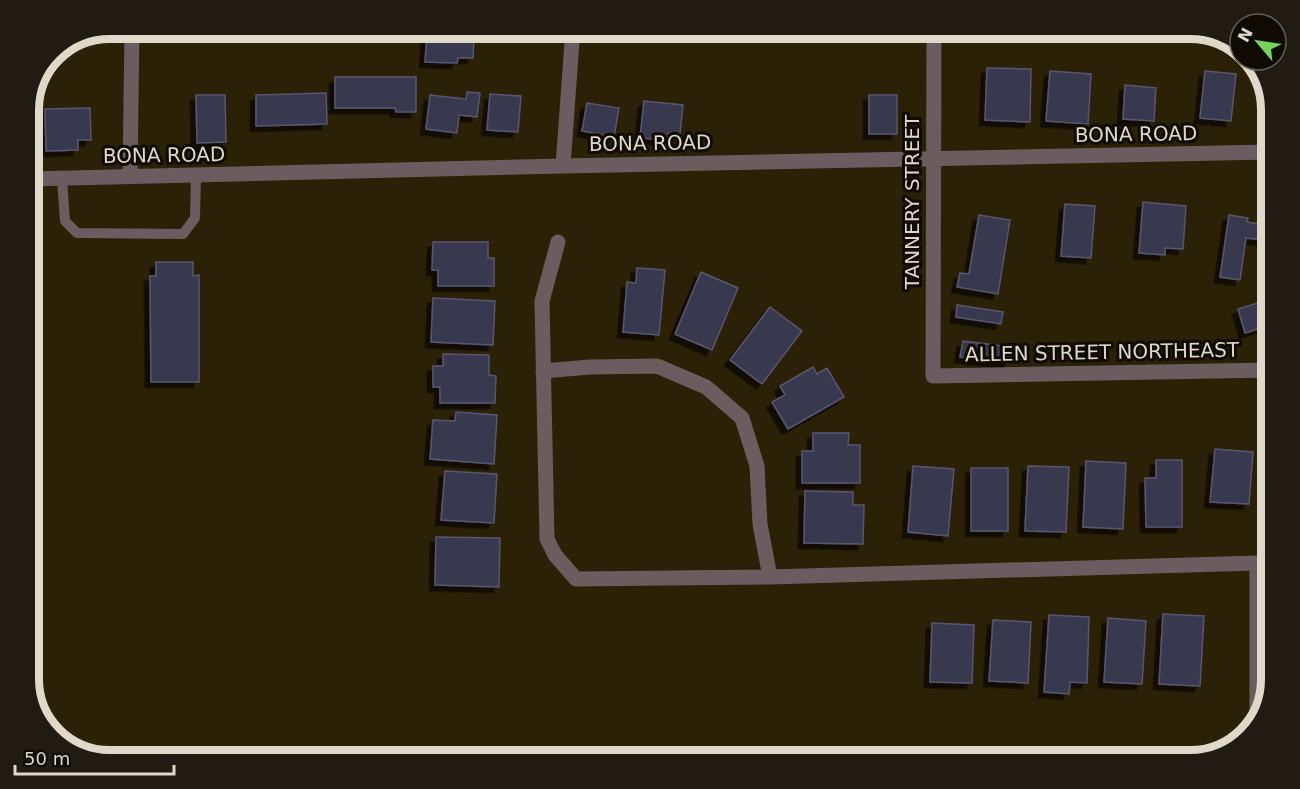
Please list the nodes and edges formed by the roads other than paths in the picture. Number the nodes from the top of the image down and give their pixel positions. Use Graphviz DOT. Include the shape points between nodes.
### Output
graph roads {
  1 [pos="132,39"];
  2 [pos="572,39"];
  3 [pos="934,39"];
  4 [pos="1261,152"];
  5 [pos="934,158"];
  6 [pos="564,166"];
  7 [pos="196,175"];
  8 [pos="130,177"];
  9 [pos="62,179"];
  10 [pos="39,180"];
  11 [pos="558,242"];
  12 [pos="1261,370"];
  13 [pos="543,371"];
  14 [pos="933,376"];
  15 [pos="770,577"];
  16 [pos="1257,703"];
  1 -- 8 [label="street"];
  2 -- 6 [label="street"];
  3 -- 5 [label="street, TANNERY STREET"];
  4 -- 5 [label="street, BONA ROAD"];
  5 -- 6 [label="street, BONA ROAD"];
  5 -- 14 [label="street, TANNERY STREET"];
  6 -- 7 [label="street, BONA ROAD"];
  7 -- 8 [label="street, BONA ROAD"];
  7 -- 9 [label="lane" via="195,218 183,234 77,233 65,221"];
  8 -- 9 [label="street, BONA ROAD"];
  9 -- 10 [label="street, BONA ROAD"];
  11 -- 13 [label="street" via="542,301"];
  12 -- 14 [label="street, ALLEN STREET NORTHEAST"];
  13 -- 15 [label="street" via="657,366 706,387 742,418 757,466 760,524"];
  13 -- 15 [label="street" via="546,539 576,579"];
  15 -- 16 [label="street" via="1257,563"];
}
